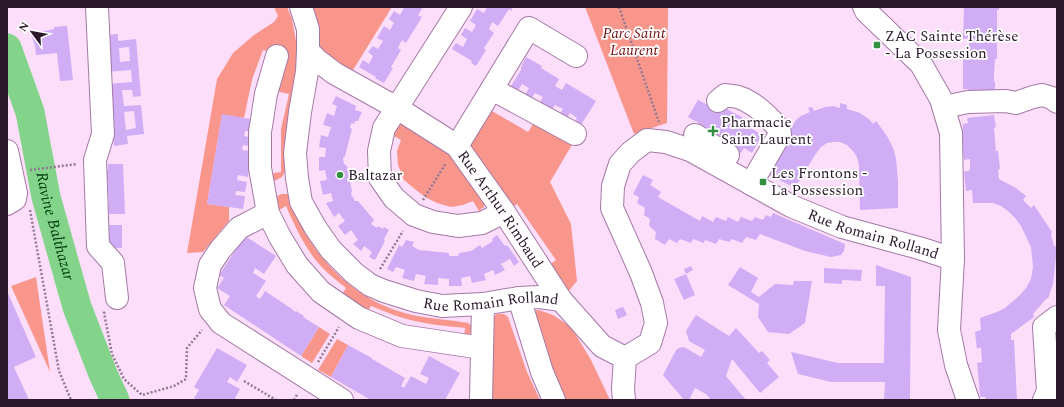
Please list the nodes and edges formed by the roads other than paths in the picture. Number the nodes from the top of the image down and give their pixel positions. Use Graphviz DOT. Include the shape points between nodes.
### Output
graph roads {
  1 [pos="97,7"];
  2 [pos="301,7"];
  3 [pos="461,7"];
  4 [pos="864,7"];
  5 [pos="308,51"];
  6 [pos="277,56"];
  7 [pos="576,56"];
  8 [pos="492,89"];
  9 [pos="718,101"];
  10 [pos="1057,102"];
  11 [pos="944,107"];
  12 [pos="397,108"];
  13 [pos="575,134"];
  14 [pos="695,135"];
  15 [pos="457,146"];
  16 [pos="7,151"];
  17 [pos="754,179"];
  18 [pos="11,202"];
  19 [pos="504,212"];
  20 [pos="268,213"];
  21 [pos="953,259"];
  22 [pos="117,298"];
  23 [pos="519,298"];
  24 [pos="561,300"];
  25 [pos="483,304"];
  26 [pos="1057,317"];
  27 [pos="482,348"];
  28 [pos="625,358"];
  29 [pos="342,400"];
  30 [pos="482,400"];
  31 [pos="554,400"];
  32 [pos="624,400"];
  33 [pos="968,400"];
  34 [pos="1044,400"];
  1 -- 22 [label="street" via="103,134 95,160 98,246 113,263"];
  2 -- 5 [label="street, Rue Romain Rolland" via="308,29"];
  3 -- 12 [label="street"];
  4 -- 11 [label="street" via="921,64"];
  5 -- 12 [label="street, Rue Arthur Rimbaud" via="334,73"];
  5 -- 25 [label="street, Rue Romain Rolland" via="295,153 301,202 315,227 331,250 370,285 416,301 442,306"];
  6 -- 20 [label="street" via="266,94 260,132 260,168"];
  7 -- 8 [label="street" via="529,28"];
  8 -- 13 [label="street"];
  8 -- 15 [label="street"];
  9 -- 17 [label="street" via="725,96 748,101 768,116 779,129 780,134"];
  10 -- 11 [label="street" via="1042,95 1016,103 968,102"];
  11 -- 21 [label="street" via="951,133"];
  12 -- 15 [label="street, Rue Arthur Rimbaud"];
  12 -- 19 [label="street" via="384,128 380,151 380,178 394,198 414,215 433,222 458,226 482,223"];
  14 -- 17 [label="street"];
  15 -- 19 [label="street, Rue Arthur Rimbaud"];
  16 -- 18 [label="street" via="16,193"];
  17 -- 21 [label="street, Rue Romain Rolland" via="791,206 842,227"];
  17 -- 28 [label="street, Rue Romain Rolland" via="666,142 647,140 620,164 613,186 612,208 641,273 656,323 650,342"];
  19 -- 24 [label="street, Rue Arthur Rimbaud"];
  20 -- 27 [label="street" via="297,265 321,292 359,318 402,336"];
  20 -- 29 [label="street" via="239,228 210,265 205,288 210,309 221,323"];
  21 -- 33 [label="street" via="949,330 956,365"];
  23 -- 24 [label="street, Rue Romain Rolland"];
  23 -- 25 [label="street, Rue Romain Rolland"];
  23 -- 31 [label="street" via="542,372"];
  24 -- 28 [label="street, Rue Romain Rolland" via="602,346"];
  25 -- 27 [label="street"];
  26 -- 34 [label="street" via="1044,327 1048,391"];
  27 -- 30 [label="street"];
  28 -- 32 [label="street"];
}
